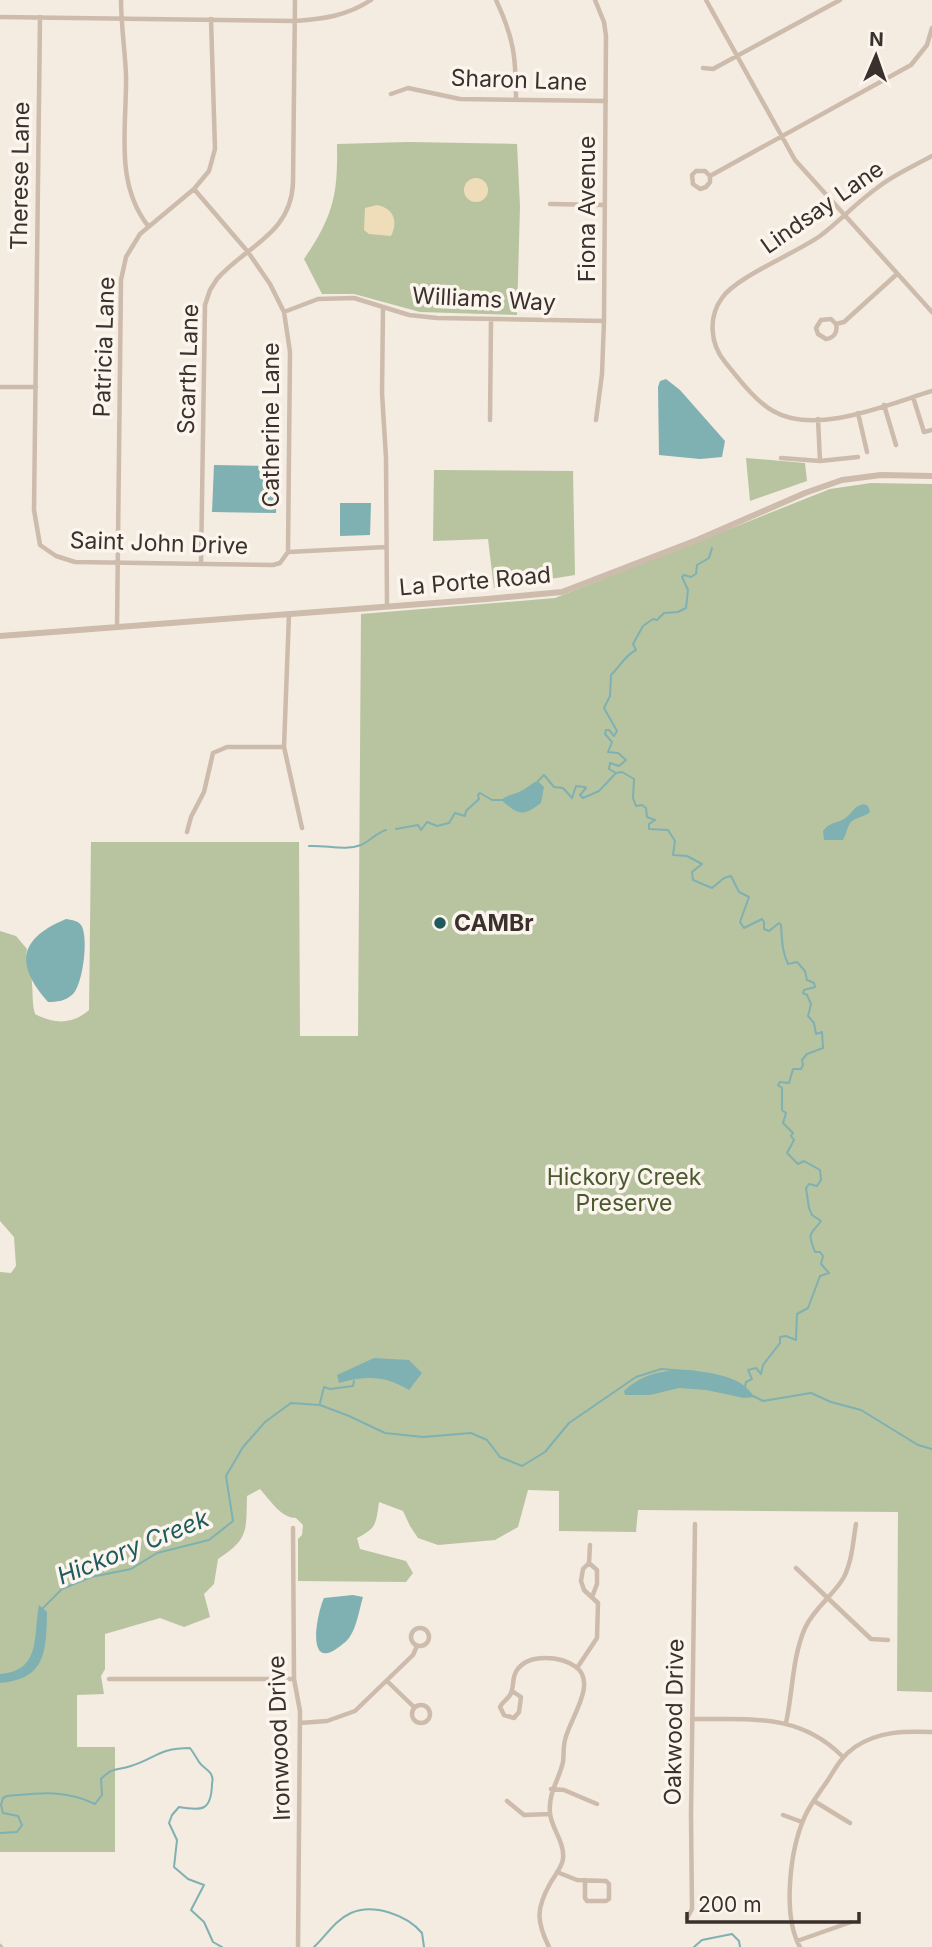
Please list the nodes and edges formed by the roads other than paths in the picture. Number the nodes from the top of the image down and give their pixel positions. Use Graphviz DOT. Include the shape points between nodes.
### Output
graph roads {
  1 [pos="121,0"];
  2 [pos="295,0"];
  3 [pos="371,0"];
  4 [pos="496,0"];
  5 [pos="595,0"];
  6 [pos="706,0"];
  7 [pos="840,0"];
  8 [pos="0,17"];
  9 [pos="40,17"];
  10 [pos="121,18"];
  11 [pos="211,19"];
  12 [pos="295,21"];
  13 [pos="932,28"];
  14 [pos="737,57"];
  15 [pos="703,68"];
  16 [pos="391,94"];
  17 [pos="516,100"];
  18 [pos="606,101"];
  19 [pos="780,136"];
  20 [pos="932,156"];
  21 [pos="710,176"];
  22 [pos="194,189"];
  23 [pos="550,204"];
  24 [pos="604,205"];
  25 [pos="844,214"];
  26 [pos="148,226"];
  27 [pos="247,252"];
  28 [pos="897,274"];
  29 [pos="383,308"];
  30 [pos="284,312"];
  31 [pos="932,312"];
  32 [pos="491,320"];
  33 [pos="604,321"];
  34 [pos="836,324"];
  35 [pos="0,387"];
  36 [pos="36,387"];
  37 [pos="932,391"];
  38 [pos="913,397"];
  39 [pos="884,405"];
  40 [pos="858,413"];
  41 [pos="818,419"];
  42 [pos="490,420"];
  43 [pos="596,420"];
  44 [pos="932,430"];
  45 [pos="897,445"];
  46 [pos="867,452"];
  47 [pos="858,457"];
  48 [pos="780,458"];
  49 [pos="820,461"];
  50 [pos="932,476"];
  51 [pos="40,545"];
  52 [pos="386,547"];
  53 [pos="288,552"];
  54 [pos="117,563"];
  55 [pos="201,564"];
  56 [pos="387,605"];
  57 [pos="289,614"];
  58 [pos="117,627"];
  59 [pos="0,636"];
  60 [pos="284,747"];
  61 [pos="302,828"];
  62 [pos="187,832"];
  63 [pos="695,1524"];
  64 [pos="856,1524"];
  65 [pos="293,1528"];
  66 [pos="590,1545"];
  67 [pos="589,1563"];
  68 [pos="796,1568"];
  69 [pos="592,1597"];
  70 [pos="826,1597"];
  71 [pos="888,1640"];
  72 [pos="417,1646"];
  73 [pos="577,1668"];
  74 [pos="109,1679"];
  75 [pos="294,1679"];
  76 [pos="387,1681"];
  77 [pos="512,1691"];
  78 [pos="414,1707"];
  79 [pos="692,1719"];
  80 [pos="300,1723"];
  81 [pos="786,1723"];
  82 [pos="932,1732"];
  83 [pos="842,1756"];
  84 [pos="551,1788"];
  85 [pos="507,1801"];
  86 [pos="814,1801"];
  87 [pos="597,1804"];
  88 [pos="550,1814"];
  89 [pos="783,1815"];
  90 [pos="802,1822"];
  91 [pos="850,1823"];
  92 [pos="557,1872"];
  93 [pos="585,1880"];
  94 [pos="687,1919"];
  95 [pos="851,1922"];
  96 [pos="797,1941"];
  97 [pos="298,1947"];
  98 [pos="549,1947"];
  99 [pos="800,1947"];
  1 -- 10 [label="street"];
  2 -- 12 [label="street, Scarth Lane"];
  3 -- 12 [label="street" via="330,18"];
  4 -- 17 [label="street" via="514,48"];
  5 -- 18 [label="street, Fiona Avenue" via="606,31"];
  6 -- 14 [label="street"];
  7 -- 14 [label="street"];
  8 -- 9 [label="street"];
  9 -- 10 [label="street"];
  9 -- 36 [label="street, Therese Lane"];
  10 -- 11 [label="street"];
  10 -- 26 [label="street" via="125,171 132,201"];
  11 -- 12 [label="street"];
  11 -- 22 [label="street, Patricia Lane" via="215,149 209,171"];
  12 -- 27 [label="street, Scarth Lane" via="292,198 276,229"];
  13 -- 19 [label="street" via="927,45 911,65"];
  14 -- 15 [label="street" via="713,69"];
  14 -- 19 [label="street"];
  16 -- 17 [label="street, Sharon Lane" via="408,88 460,99"];
  17 -- 18 [label="street, Sharon Lane"];
  18 -- 24 [label="street, Fiona Avenue"];
  19 -- 21 [label="street"];
  19 -- 25 [label="street" via="795,160"];
  20 -- 25 [label="street, Lindsay Lane" via="882,184"];
  21 -- 21 [label="street" via="709,185 703,188 692,181 699,170"];
  22 -- 26 [label="street, Patricia Lane"];
  22 -- 27 [label="street, Catherine Lane"];
  23 -- 24 [label="street"];
  24 -- 33 [label="street, Fiona Avenue"];
  25 -- 28 [label="street"];
  25 -- 41 [label="street, Lindsay Lane" via="795,252 731,288 717,306 712,323 715,346 723,360 760,401 789,417"];
  26 -- 54 [label="street, Patricia Lane" via="130,250 121,281"];
  27 -- 30 [label="street, Catherine Lane"];
  27 -- 55 [label="street, Scarth Lane" via="217,279 205,305"];
  28 -- 31 [label="street"];
  28 -- 34 [label="street" via="844,323"];
  29 -- 30 [label="street, Williams Way" via="354,298 331,298 312,300"];
  29 -- 32 [label="street, Williams Way" via="410,315"];
  29 -- 52 [label="street"];
  30 -- 53 [label="street, Catherine Lane" via="290,352"];
  32 -- 33 [label="street, Williams Way"];
  32 -- 42 [label="street"];
  33 -- 43 [label="street, Fiona Avenue"];
  34 -- 34 [label="street" via="837,331 830,338 820,337 819,322 831,319"];
  35 -- 36 [label="street"];
  36 -- 51 [label="street, Therese Lane" via="34,510"];
  37 -- 38 [label="street, Lindsay Lane"];
  38 -- 39 [label="street, Lindsay Lane"];
  38 -- 44 [label="street" via="924,432"];
  39 -- 40 [label="street, Lindsay Lane"];
  39 -- 45 [label="street"];
  40 -- 41 [label="street, Lindsay Lane"];
  40 -- 46 [label="street"];
  41 -- 49 [label="street"];
  47 -- 49 [label="street"];
  48 -- 49 [label="street"];
  50 -- 56 [label="street, La Porte Road" via="842,480 562,592"];
  51 -- 54 [label="street, Saint John Drive" via="75,562"];
  52 -- 53 [label="street"];
  52 -- 56 [label="street"];
  53 -- 55 [label="street, Saint John Drive" via="281,563 273,565"];
  54 -- 55 [label="street, Saint John Drive"];
  54 -- 58 [label="street, Patricia Lane"];
  56 -- 57 [label="street, La Porte Road"];
  57 -- 58 [label="street, La Porte Road"];
  57 -- 60 [label="street"];
  58 -- 59 [label="street, La Porte Road"];
  60 -- 61 [label="street"];
  60 -- 62 [label="street" via="216,751"];
  63 -- 79 [label="street, Oakwood Drive"];
  64 -- 70 [label="street" via="843,1578"];
  65 -- 75 [label="street, Ironwood Drive"];
  66 -- 67 [label="street"];
  67 -- 69 [label="street" via="597,1570"];
  67 -- 69 [label="street" via="581,1581"];
  68 -- 70 [label="street"];
  69 -- 73 [label="street" via="598,1602 597,1639"];
  70 -- 71 [label="street" via="871,1639"];
  70 -- 81 [label="street" via="809,1619 796,1655"];
  72 -- 72 [label="street" via="410,1637 420,1627 429,1639"];
  72 -- 76 [label="street" via="414,1655"];
  73 -- 77 [label="street" via="555,1659 529,1661 517,1668"];
  73 -- 84 [label="street" via="585,1680 584,1695 571,1720 563,1762"];
  74 -- 75 [label="street"];
  75 -- 80 [label="street, Ironwood Drive"];
  76 -- 78 [label="street"];
  76 -- 80 [label="street" via="345,1716"];
  77 -- 77 [label="street" via="500,1707 508,1718 518,1716 520,1704 520,1694"];
  78 -- 78 [label="street" via="428,1708 428,1720 414,1721"];
  79 -- 81 [label="street"];
  79 -- 94 [label="street, Oakwood Drive" via="692,1909"];
  80 -- 97 [label="street, Ironwood Drive"];
  81 -- 83 [label="street" via="815,1734"];
  82 -- 83 [label="street" via="895,1731 876,1736"];
  83 -- 86 [label="street"];
  84 -- 87 [label="street"];
  84 -- 88 [label="street"];
  85 -- 88 [label="street" via="524,1815"];
  86 -- 90 [label="street"];
  86 -- 91 [label="street"];
  88 -- 92 [label="street" via="562,1848"];
  89 -- 90 [label="street"];
  90 -- 96 [label="street" via="792,1869 791,1913"];
  92 -- 93 [label="street"];
  92 -- 98 [label="street" via="538,1912"];
  93 -- 93 [label="street" via="606,1881 609,1899 587,1901"];
  95 -- 96 [label="street"];
  96 -- 99 [label="street"];
}
